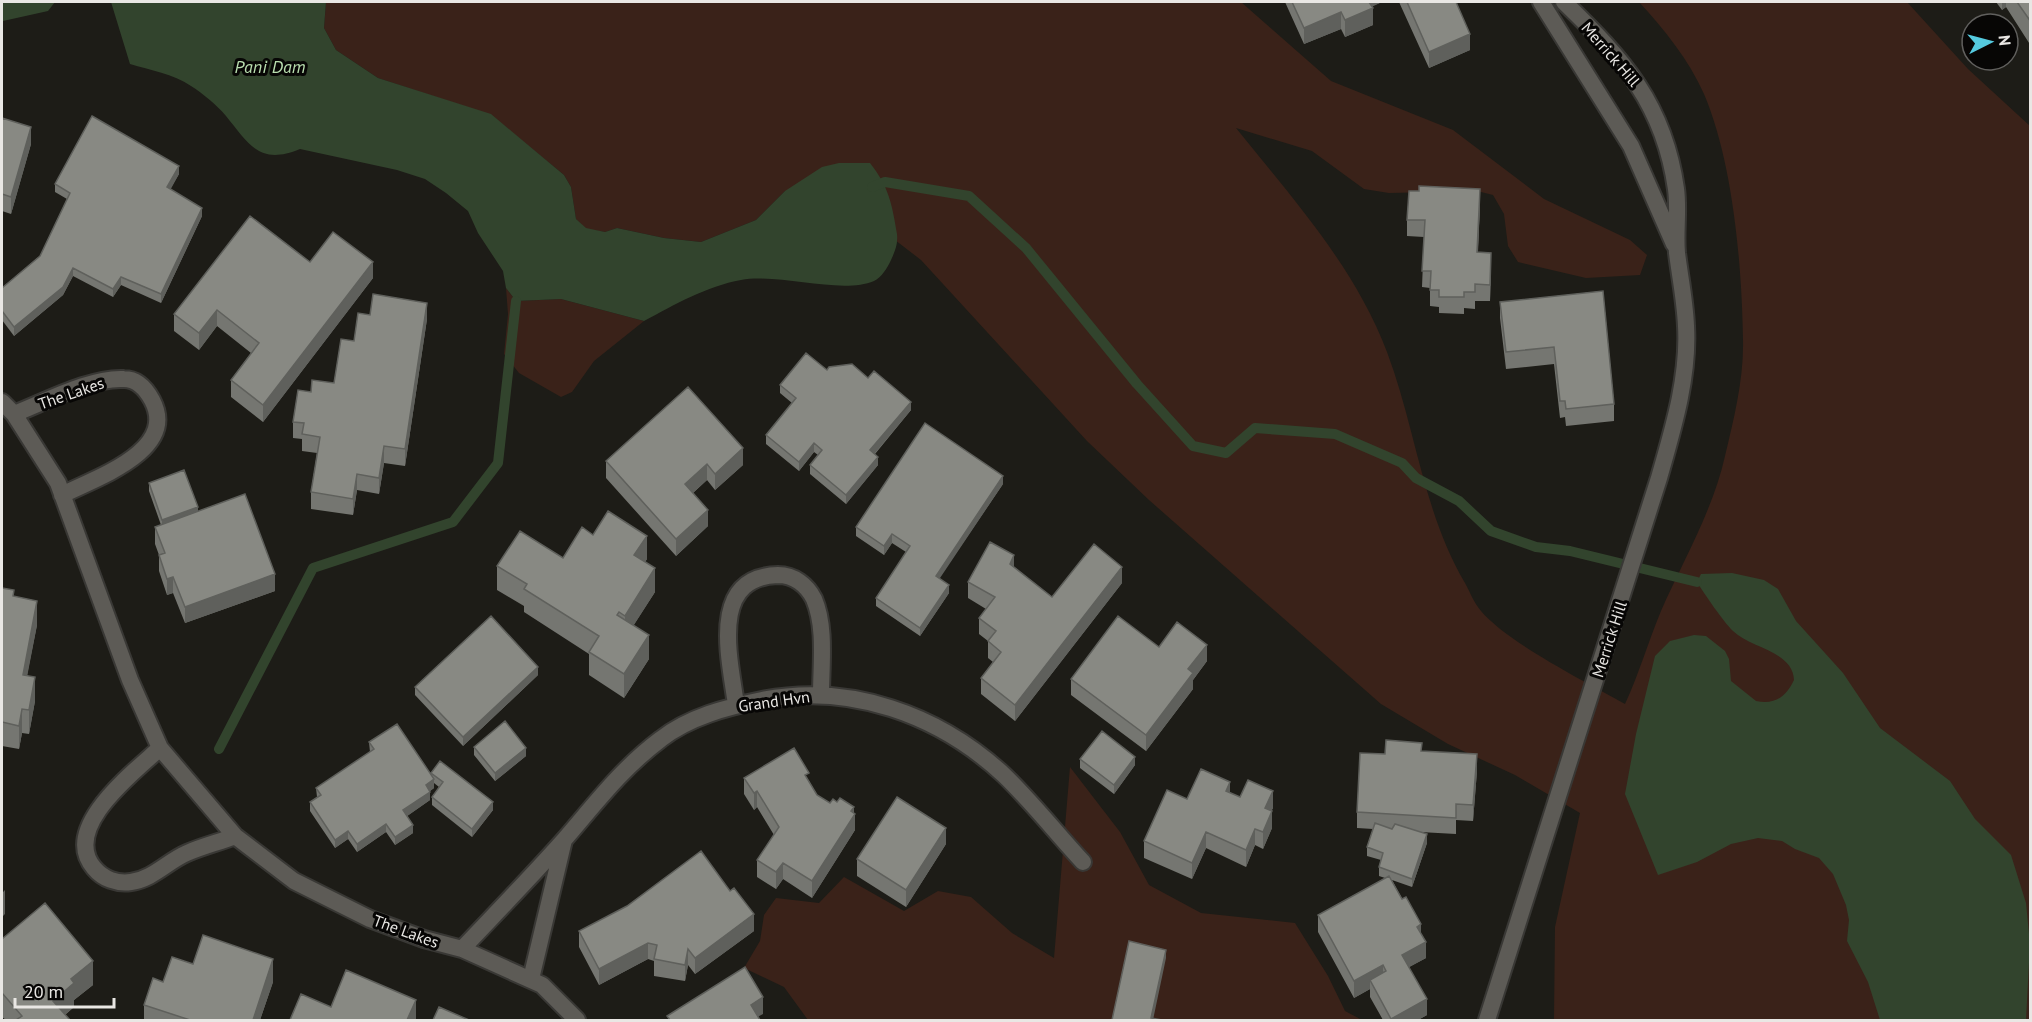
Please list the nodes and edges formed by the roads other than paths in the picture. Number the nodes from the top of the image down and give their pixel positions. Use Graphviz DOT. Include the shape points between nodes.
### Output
graph roads {
  1 [pos="1541,2"];
  2 [pos="1564,2"];
  3 [pos="1677,250"];
  4 [pos="8,408"];
  5 [pos="62,495"];
  6 [pos="821,694"];
  7 [pos="736,705"];
  8 [pos="160,748"];
  9 [pos="235,836"];
  10 [pos="564,839"];
  11 [pos="1083,862"];
  12 [pos="462,950"];
  13 [pos="531,979"];
  14 [pos="578,1020"];
  15 [pos="1487,1020"];
  1 -- 3 [label="street, Merrick Hill" via="1631,146"];
  2 -- 3 [label="street, Merrick Hill" via="1612,49 1651,107 1667,143 1677,191"];
  3 -- 15 [label="street, Merrick Hill" via="1686,327 1676,420"];
  4 -- 5 [label="street, The Lakes"];
  4 -- 5 [label="street, The Lakes" via="116,379 140,384 151,399 157,421 148,446 130,461"];
  5 -- 8 [label="street, The Lakes" via="130,680"];
  6 -- 7 [label="street, Grand Hvn"];
  6 -- 7 [label="street" via="820,616 808,588 783,575 759,577 738,591 729,616 728,645"];
  6 -- 11 [label="street, Grand Hvn" via="891,706 963,744 1003,775"];
  7 -- 10 [label="street, Grand Hvn" via="695,719 663,737 598,796"];
  8 -- 9 [label="street, The Lakes"];
  8 -- 9 [label="street" via="130,775 93,819 86,850 97,872 116,882 140,880 187,853"];
  9 -- 12 [label="street, The Lakes" via="294,881 370,918"];
  10 -- 12 [label="street, Grand Hvn"];
  10 -- 13 [label="street"];
  12 -- 13 [label="street, The Lakes"];
  13 -- 14 [label="street, The Lakes"];
}
